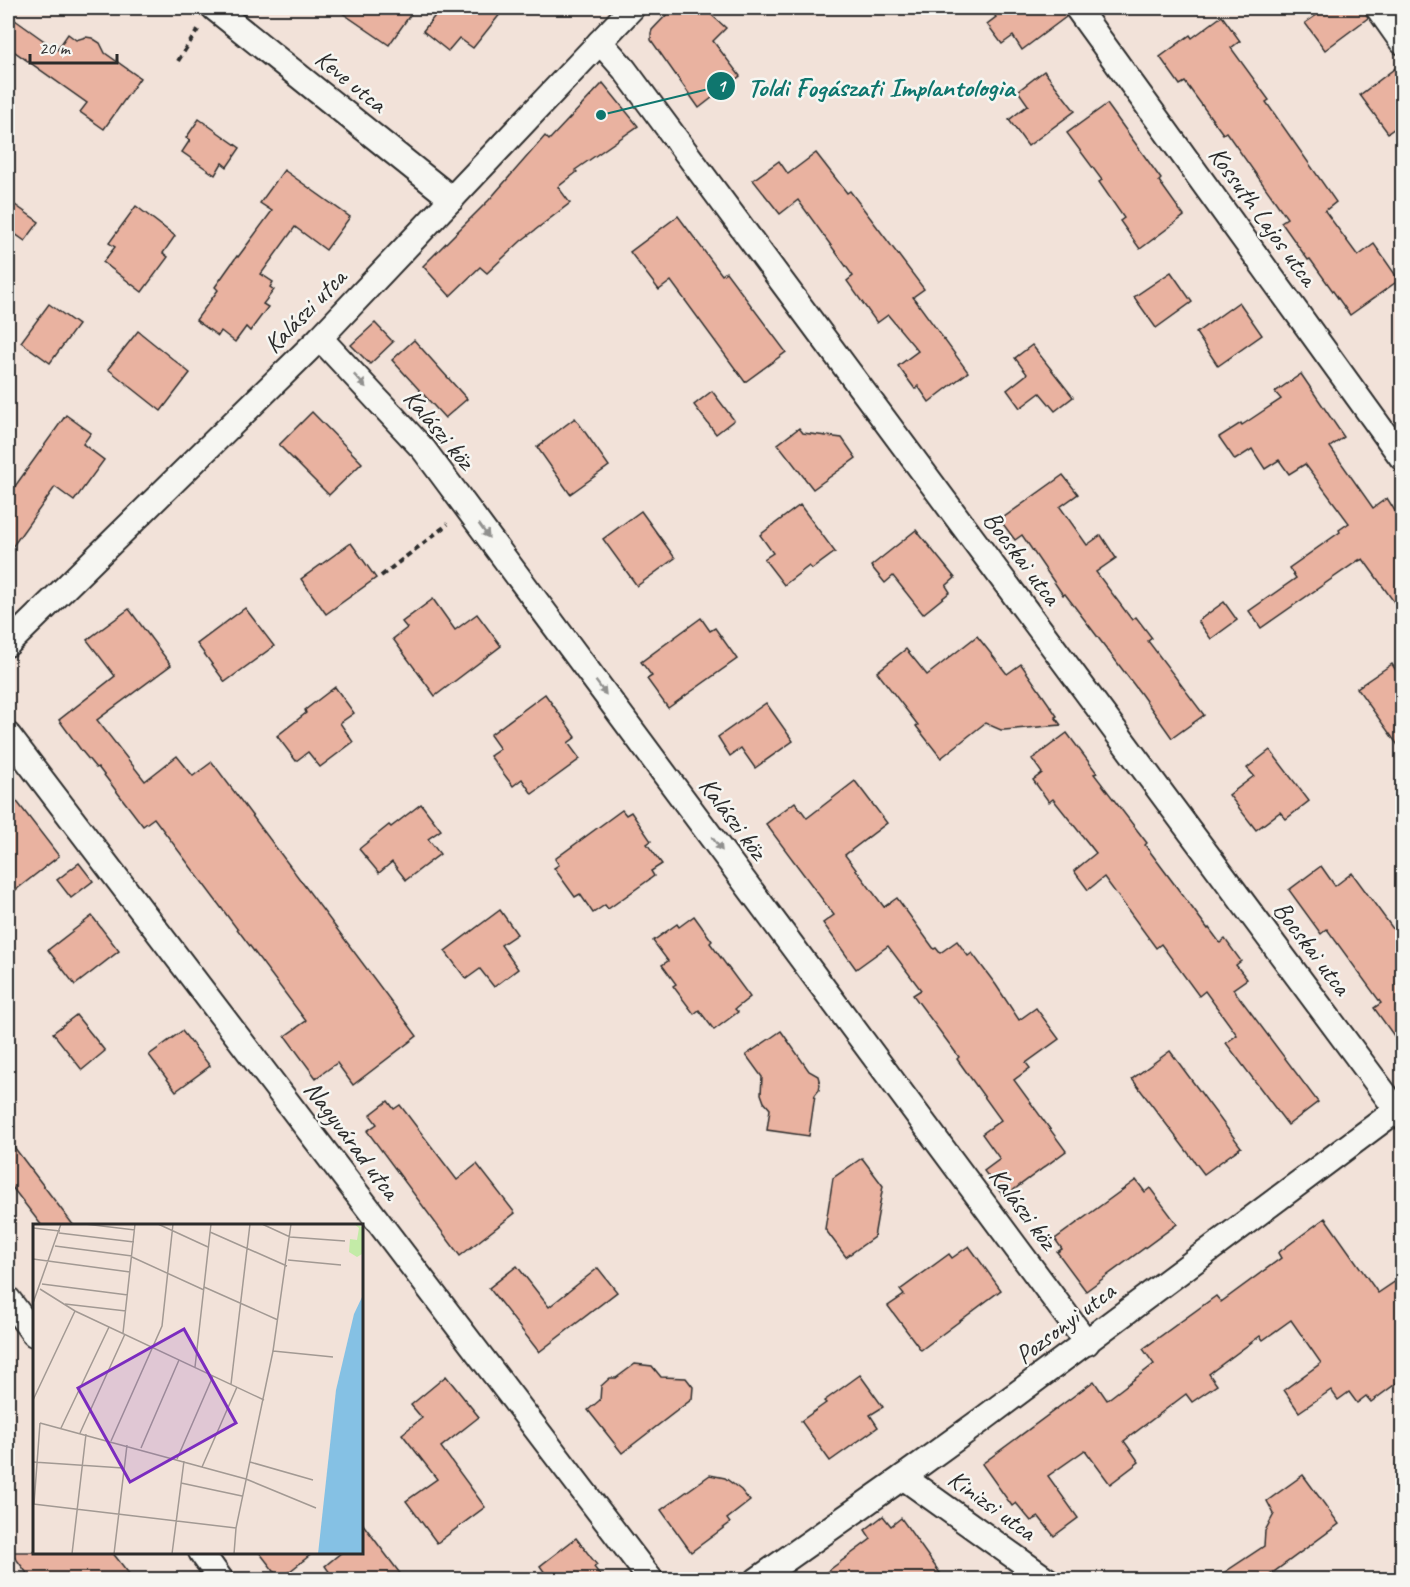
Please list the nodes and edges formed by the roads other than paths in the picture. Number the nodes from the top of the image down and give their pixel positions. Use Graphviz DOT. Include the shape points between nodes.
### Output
graph roads {
  1 [pos="632,8"];
  2 [pos="1077,8"];
  3 [pos="1378,8"];
  4 [pos="207,16"];
  5 [pos="600,42"];
  6 [pos="1402,42"];
  7 [pos="452,199"];
  8 [pos="321,338"];
  9 [pos="1402,458"];
  10 [pos="8,644"];
  11 [pos="8,735"];
  12 [pos="1401,1111"];
  13 [pos="8,1299"];
  14 [pos="33,1333"];
  15 [pos="1087,1342"];
  16 [pos="903,1477"];
  17 [pos="202,1554"];
  18 [pos="221,1580"];
  19 [pos="651,1580"];
  20 [pos="757,1580"];
  21 [pos="1047,1580"];
  1 -- 5 [label="street, Kalászi utca"];
  2 -- 9 [label="street, Kossuth Lajos utca"];
  3 -- 6 [label="street"];
  4 -- 7 [label="street, Keve utca"];
  5 -- 7 [label="street, Kalászi utca"];
  5 -- 12 [label="street, Bocskai utca" via="624,69"];
  7 -- 8 [label="street, Kalászi utca"];
  8 -- 10 [label="street, Kalászi utca"];
  8 -- 15 [label="street, Kalászi köz, one-way" via="424,450"];
  11 -- 19 [label="street, Nagyvárad utca"];
  12 -- 15 [label="street, Pozsonyi utca"];
  13 -- 14 [label="street"];
  15 -- 16 [label="street, Pozsonyi utca"];
  16 -- 20 [label="street, Pozsonyi utca"];
  16 -- 21 [label="street, Kinizsi utca"];
  17 -- 18 [label="street"];
}
